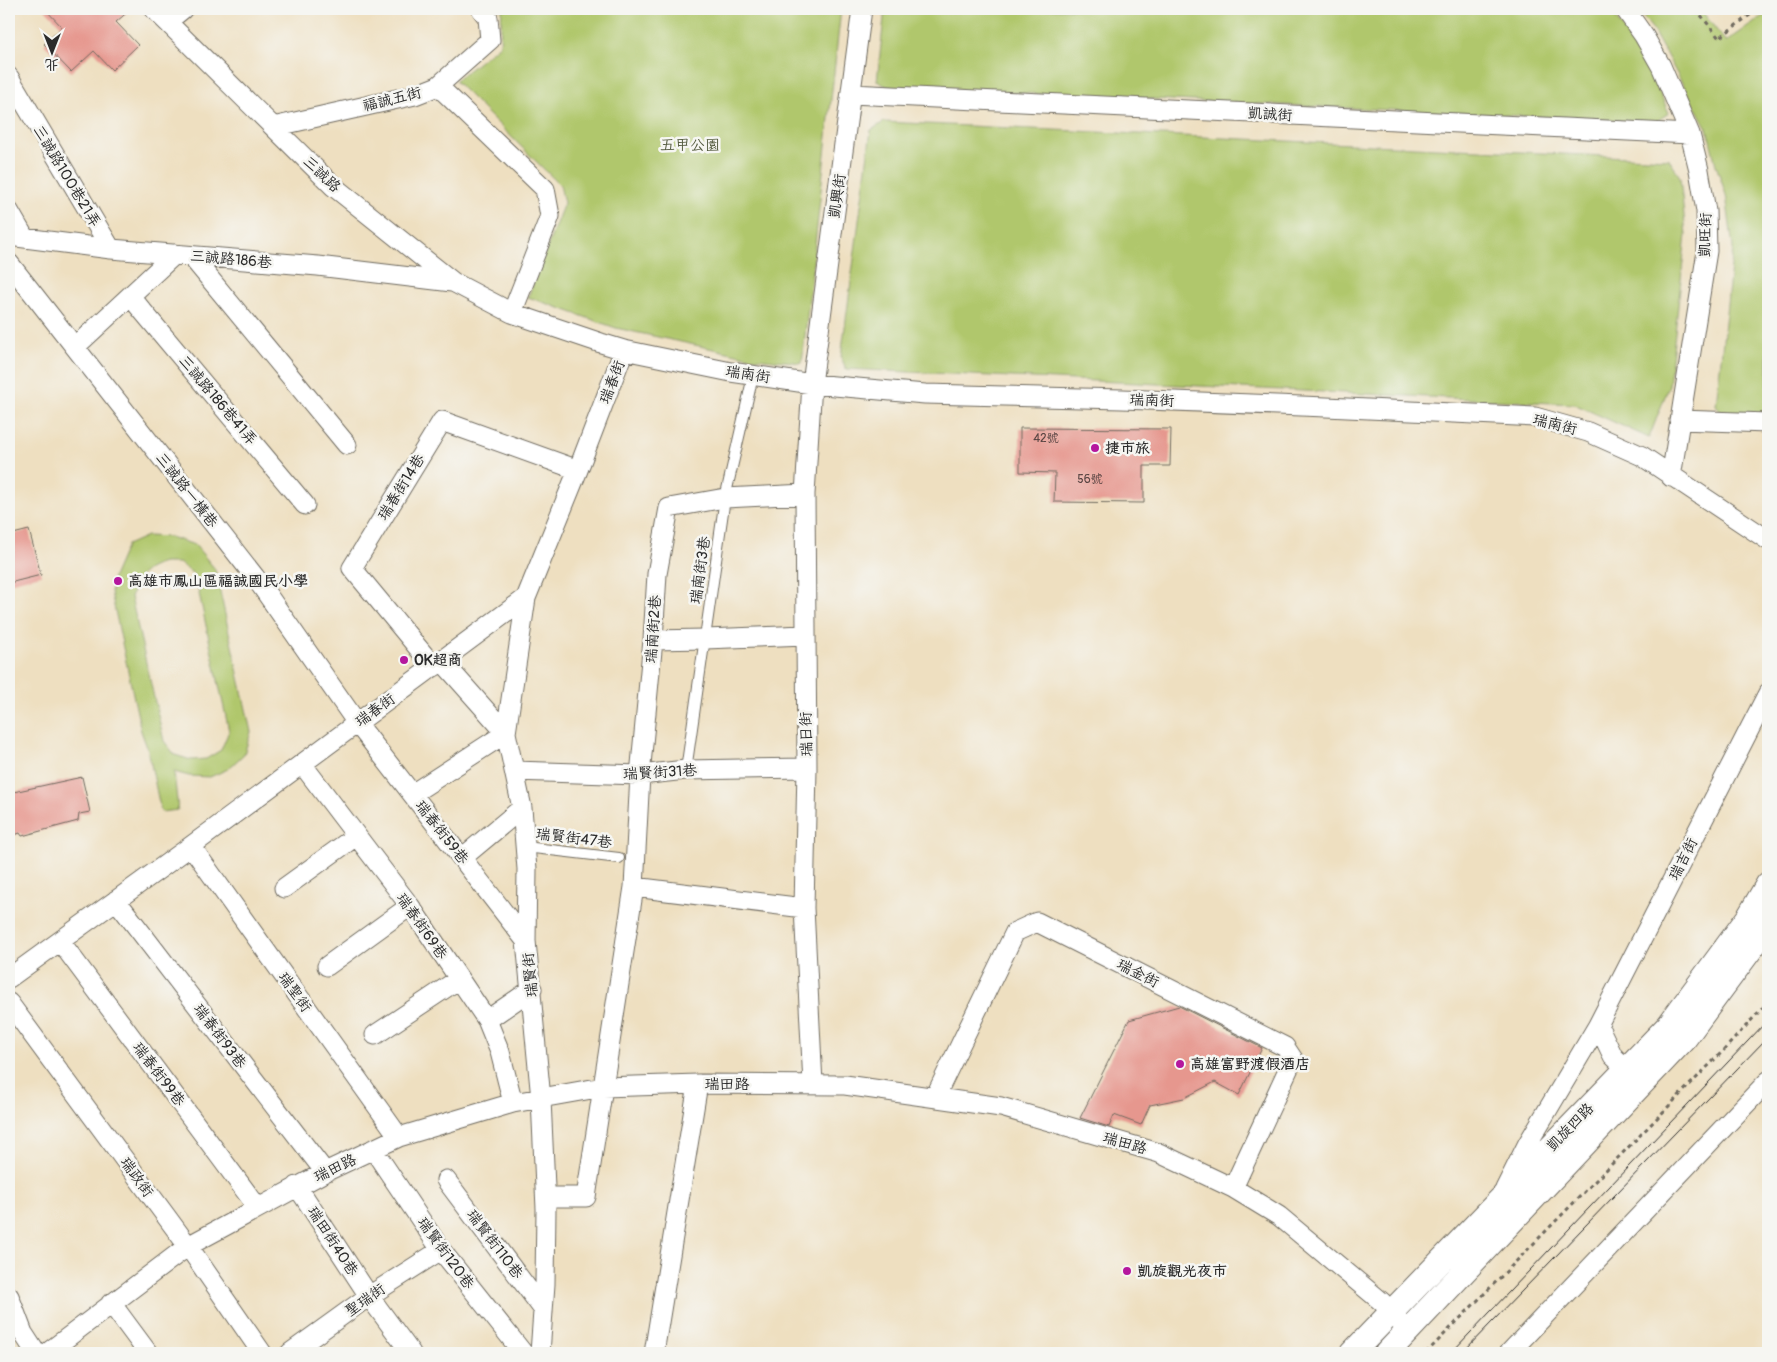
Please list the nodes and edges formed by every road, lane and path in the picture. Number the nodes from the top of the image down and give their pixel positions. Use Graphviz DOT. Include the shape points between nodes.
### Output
graph roads {
  1 [pos="183,9"];
  2 [pos="481,9"];
  3 [pos="862,9"];
  4 [pos="1625,9"];
  5 [pos="1696,9"];
  6 [pos="1758,9"];
  7 [pos="161,15"];
  8 [pos="9,77"];
  9 [pos="438,86"];
  10 [pos="850,94"];
  11 [pos="274,127"];
  12 [pos="1690,134"];
  13 [pos="9,211"];
  14 [pos="16,237"];
  15 [pos="111,249"];
  16 [pos="183,255"];
  17 [pos="9,263"];
  18 [pos="453,282"];
  19 [pos="130,296"];
  20 [pos="512,314"];
  21 [pos="75,347"];
  22 [pos="624,350"];
  23 [pos="753,376"];
  24 [pos="812,384"];
  25 [pos="1679,420"];
  26 [pos="1768,423"];
  27 [pos="347,445"];
  28 [pos="578,470"];
  29 [pos="1671,477"];
  30 [pos="805,494"];
  31 [pos="725,498"];
  32 [pos="305,505"];
  33 [pos="1768,540"];
  34 [pos="526,598"];
  35 [pos="805,635"];
  36 [pos="705,639"];
  37 [pos="653,640"];
  38 [pos="438,664"];
  39 [pos="1768,693"];
  40 [pos="357,723"];
  41 [pos="506,733"];
  42 [pos="302,764"];
  43 [pos="807,768"];
  44 [pos="686,770"];
  45 [pos="514,772"];
  46 [pos="640,775"];
  47 [pos="412,794"];
  48 [pos="522,808"];
  49 [pos="356,836"];
  50 [pos="191,846"];
  51 [pos="525,847"];
  52 [pos="462,858"];
  53 [pos="619,858"];
  54 [pos="1768,884"];
  55 [pos="634,887"];
  56 [pos="284,888"];
  57 [pos="116,900"];
  58 [pos="410,906"];
  59 [pos="804,908"];
  60 [pos="1768,926"];
  61 [pos="60,941"];
  62 [pos="526,941"];
  63 [pos="327,966"];
  64 [pos="9,978"];
  65 [pos="459,979"];
  66 [pos="532,989"];
  67 [pos="1768,1002"];
  68 [pos="9,1003"];
  69 [pos="487,1020"];
  70 [pos="1598,1025"];
  71 [pos="374,1035"];
  72 [pos="1635,1076"];
  73 [pos="1768,1081"];
  74 [pos="698,1084"];
  75 [pos="813,1084"];
  76 [pos="603,1088"];
  77 [pos="935,1097"];
  78 [pos="541,1099"];
  79 [pos="513,1104"];
  80 [pos="399,1137"];
  81 [pos="373,1150"];
  82 [pos="324,1172"];
  83 [pos="446,1180"];
  84 [pos="298,1186"];
  85 [pos="1233,1188"];
  86 [pos="546,1197"];
  87 [pos="1500,1199"];
  88 [pos="258,1208"];
  89 [pos="188,1246"];
  90 [pos="441,1250"];
  91 [pos="9,1296"];
  92 [pos="369,1296"];
  93 [pos="111,1303"];
  94 [pos="543,1309"];
  95 [pos="1392,1312"];
  96 [pos="1408,1332"];
  97 [pos="16,1335"];
  98 [pos="36,1353"];
  99 [pos="46,1353"];
  100 [pos="148,1353"];
  101 [pos="262,1353"];
  102 [pos="290,1353"];
  103 [pos="411,1353"];
  104 [pos="523,1353"];
  105 [pos="540,1353"];
  106 [pos="654,1353"];
  107 [pos="1352,1353"];
  108 [pos="1387,1353"];
  109 [pos="1426,1353"];
  110 [pos="1509,1353"];
  1 -- 7 [label="street"];
  2 -- 9 [label="street, 福誠五街" via="488,18 490,40"];
  3 -- 10 [label="street, 凱興街"];
  4 -- 12 [label="street, 凱旺街" via="1661,66"];
  5 -- 6 [label="path" via="1719,38"];
  7 -- 11 [label="street, 三誠路"];
  8 -- 15 [label="street, 三誠路100巷21弄"];
  9 -- 11 [label="street, 福誠五街" via="415,95"];
  9 -- 20 [label="street" via="545,189 550,216"];
  10 -- 12 [label="street, 凱誠街"];
  10 -- 24 [label="street, 凱興街"];
  11 -- 18 [label="street, 三誠路" via="333,186"];
  12 -- 25 [label="street, 凱旺街" via="1706,211 1707,251"];
  13 -- 14 [label="street"];
  14 -- 15 [label="street, 三誠路186巷"];
  15 -- 16 [label="street, 三誠路186巷"];
  16 -- 18 [label="street, 三誠路186巷"];
  16 -- 19 [label="street"];
  16 -- 27 [label="street"];
  17 -- 21 [label="street, 三誠路一橫巷"];
  18 -- 20 [label="street, 三誠路"];
  19 -- 21 [label="street"];
  19 -- 32 [label="street, 三誠路186巷41弄"];
  20 -- 22 [label="street, 瑞南街"];
  21 -- 40 [label="street, 三誠路一橫巷" via="255,576"];
  22 -- 23 [label="street, 瑞南街"];
  22 -- 28 [label="street, 瑞春街"];
  23 -- 24 [label="street, 瑞南街"];
  23 -- 31 [label="lane, 瑞南街3巷"];
  24 -- 29 [label="street, 瑞南街" via="925,394 1535,417 1588,432 1642,456"];
  24 -- 30 [label="street, 瑞日街"];
  25 -- 26 [label="street"];
  25 -- 29 [label="street, 凱旺街"];
  28 -- 34 [label="street, 瑞春街"];
  28 -- 38 [label="street, 瑞春街14巷" via="442,421 352,568"];
  29 -- 33 [label="street, 瑞南街"];
  30 -- 31 [label="street, 瑞南街2巷"];
  30 -- 35 [label="street, 瑞日街"];
  31 -- 36 [label="lane, 瑞南街3巷"];
  31 -- 37 [label="street, 瑞南街2巷" via="669,508 657,574"];
  34 -- 38 [label="street, 瑞春街"];
  34 -- 41 [label="street, 瑞賢街"];
  35 -- 36 [label="street"];
  35 -- 43 [label="street, 瑞日街"];
  36 -- 37 [label="street"];
  36 -- 44 [label="lane, 瑞南街3巷"];
  37 -- 46 [label="street, 瑞南街2巷"];
  38 -- 40 [label="street, 瑞春街"];
  38 -- 41 [label="street"];
  39 -- 70 [label="street, 瑞吉街"];
  40 -- 42 [label="street, 瑞春街"];
  40 -- 47 [label="street, 瑞春街59巷"];
  41 -- 45 [label="street, 瑞賢街"];
  41 -- 47 [label="street"];
  42 -- 49 [label="street, 瑞春街69巷"];
  42 -- 50 [label="street, 瑞春街"];
  43 -- 44 [label="street, 瑞賢街31巷"];
  43 -- 59 [label="street, 瑞日街"];
  44 -- 46 [label="street, 瑞賢街31巷"];
  45 -- 46 [label="street, 瑞賢街31巷"];
  45 -- 48 [label="street, 瑞賢街"];
  46 -- 55 [label="street, 瑞南街2巷"];
  47 -- 52 [label="street, 瑞春街59巷"];
  48 -- 51 [label="street, 瑞賢街"];
  48 -- 52 [label="street"];
  49 -- 56 [label="street"];
  49 -- 58 [label="street, 瑞春街69巷"];
  50 -- 57 [label="street, 瑞春街"];
  50 -- 80 [label="street, 瑞聖街"];
  51 -- 53 [label="lane, 瑞賢街47巷"];
  51 -- 62 [label="street, 瑞賢街"];
  52 -- 62 [label="street, 瑞春街59巷"];
  54 -- 72 [label="street, 凱旋四路" via="1748,918"];
  55 -- 59 [label="street"];
  55 -- 76 [label="street, 瑞南街2巷"];
  57 -- 61 [label="street, 瑞春街"];
  57 -- 82 [label="street, 瑞春街93巷"];
  58 -- 63 [label="street"];
  58 -- 65 [label="street, 瑞春街69巷"];
  59 -- 75 [label="street, 瑞日街"];
  60 -- 72 [label="street, 凱旋四路" via="1685,1038"];
  61 -- 64 [label="street, 瑞春街"];
  61 -- 88 [label="street, 瑞春街99巷"];
  62 -- 66 [label="street, 瑞賢街"];
  65 -- 69 [label="street, 瑞春街69巷"];
  65 -- 71 [label="street"];
  66 -- 69 [label="street"];
  66 -- 78 [label="street, 瑞賢街"];
  67 -- 109 [label="path"];
  68 -- 89 [label="street, 瑞政街"];
  69 -- 79 [label="street, 瑞春街69巷" via="500,1052"];
  70 -- 72 [label="street" via="1613,1056"];
  70 -- 87 [label="street, 瑞吉街" via="1528,1143"];
  72 -- 87 [label="street, 凱旋四路"];
  72 -- 96 [label="street, 凱旋四路"];
  73 -- 110 [label="street"];
  74 -- 75 [label="street, 瑞田路"];
  74 -- 76 [label="street, 瑞田路"];
  74 -- 106 [label="street"];
  75 -- 77 [label="street, 瑞田路"];
  76 -- 78 [label="street, 瑞田路"];
  76 -- 86 [label="street, 瑞南街2巷" via="586,1197"];
  77 -- 85 [label="street, 瑞田路" via="1000,1107 1159,1153"];
  77 -- 85 [label="street, 瑞金街" via="1015,932 1037,922 1285,1046 1294,1060"];
  78 -- 79 [label="street, 瑞田路"];
  78 -- 86 [label="street, 瑞賢街"];
  79 -- 80 [label="street, 瑞田路"];
  80 -- 81 [label="street, 瑞田路"];
  81 -- 82 [label="street, 瑞田路"];
  81 -- 90 [label="street, 瑞賢街120巷"];
  82 -- 84 [label="street, 瑞田路"];
  83 -- 94 [label="street, 瑞賢街110巷"];
  84 -- 88 [label="street, 瑞田路"];
  84 -- 92 [label="street, 瑞田街40巷"];
  85 -- 95 [label="street, 瑞田路" via="1279,1216"];
  86 -- 94 [label="street, 瑞賢街"];
  87 -- 95 [label="street, 凱旋四路"];
  88 -- 89 [label="street, 瑞田路"];
  89 -- 93 [label="street, 瑞田路"];
  89 -- 101 [label="street, 瑞政街"];
  90 -- 92 [label="street, 聖瑞街"];
  90 -- 104 [label="street, 瑞賢街120巷"];
  91 -- 97 [label="street"];
  92 -- 102 [label="street, 聖瑞街"];
  92 -- 103 [label="street, 瑞田街40巷"];
  93 -- 99 [label="street, 瑞田路"];
  93 -- 100 [label="street"];
  94 -- 105 [label="street, 瑞賢街"];
  95 -- 96 [label="street, 瑞田路"];
  95 -- 107 [label="street, 凱旋四路"];
  96 -- 108 [label="street, 凱旋四路"];
  97 -- 98 [label="street"];
}
